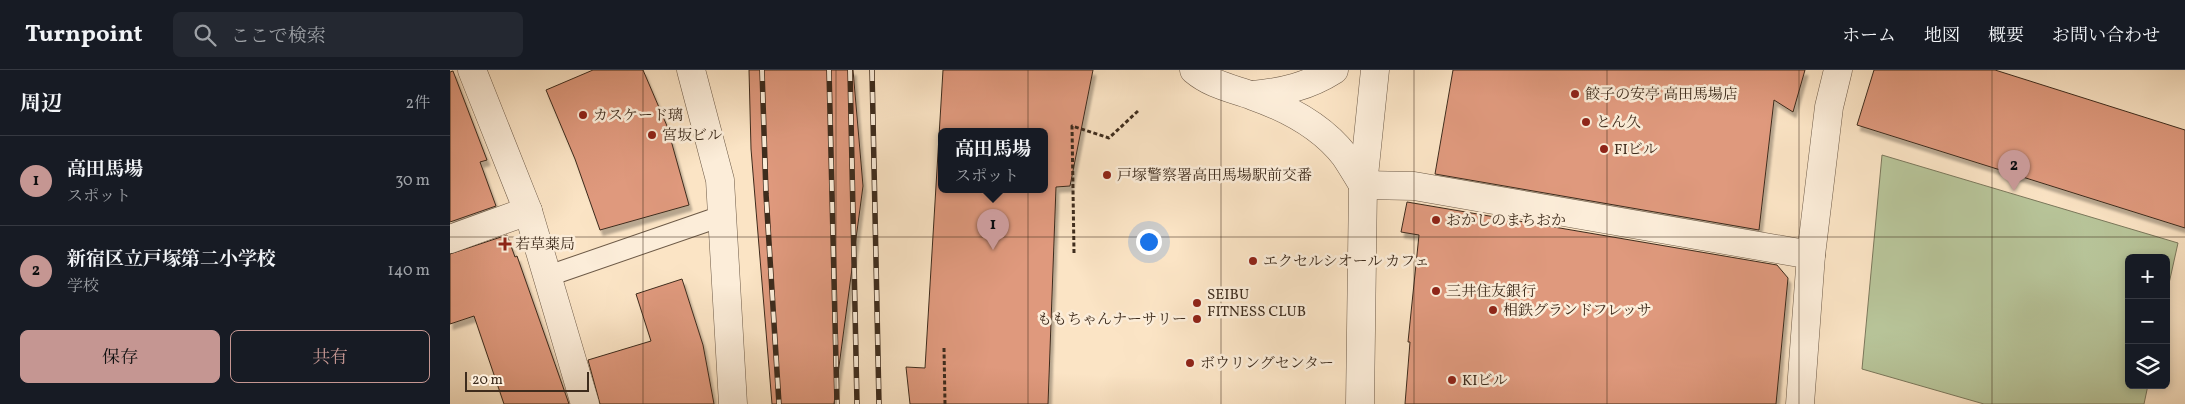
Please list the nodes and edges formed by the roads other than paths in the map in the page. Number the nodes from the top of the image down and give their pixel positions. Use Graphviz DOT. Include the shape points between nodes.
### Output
graph roads {
  1 [pos="691,70"];
  2 [pos="1194,70"];
  3 [pos="1334,70"];
  4 [pos="1375,70"];
  5 [pos="1838,70"];
  6 [pos="478,72"];
  7 [pos="1252,95"];
  8 [pos="1363,185"];
  9 [pos="528,211"];
  10 [pos="722,216"];
  11 [pos="450,239"];
  12 [pos="1811,255"];
  13 [pos="548,276"];
  14 [pos="585,404"];
  15 [pos="733,404"];
  16 [pos="1360,404"];
  17 [pos="1800,404"];
  1 -- 10 [label="street" via="720,180"];
  2 -- 7 [label="street" via="1218,86"];
  3 -- 7 [label="street" via="1306,85"];
  4 -- 8 [label="street"];
  5 -- 12 [label="street" via="1829,107"];
  6 -- 9 [label="street"];
  7 -- 8 [label="street" via="1288,109 1318,130 1344,155"];
  8 -- 12 [label="street" via="1414,186"];
  8 -- 16 [label="street"];
  9 -- 11 [label="street"];
  9 -- 13 [label="street"];
  10 -- 13 [label="lane"];
  10 -- 15 [label="street"];
  12 -- 17 [label="street"];
  13 -- 14 [label="street"];
}
